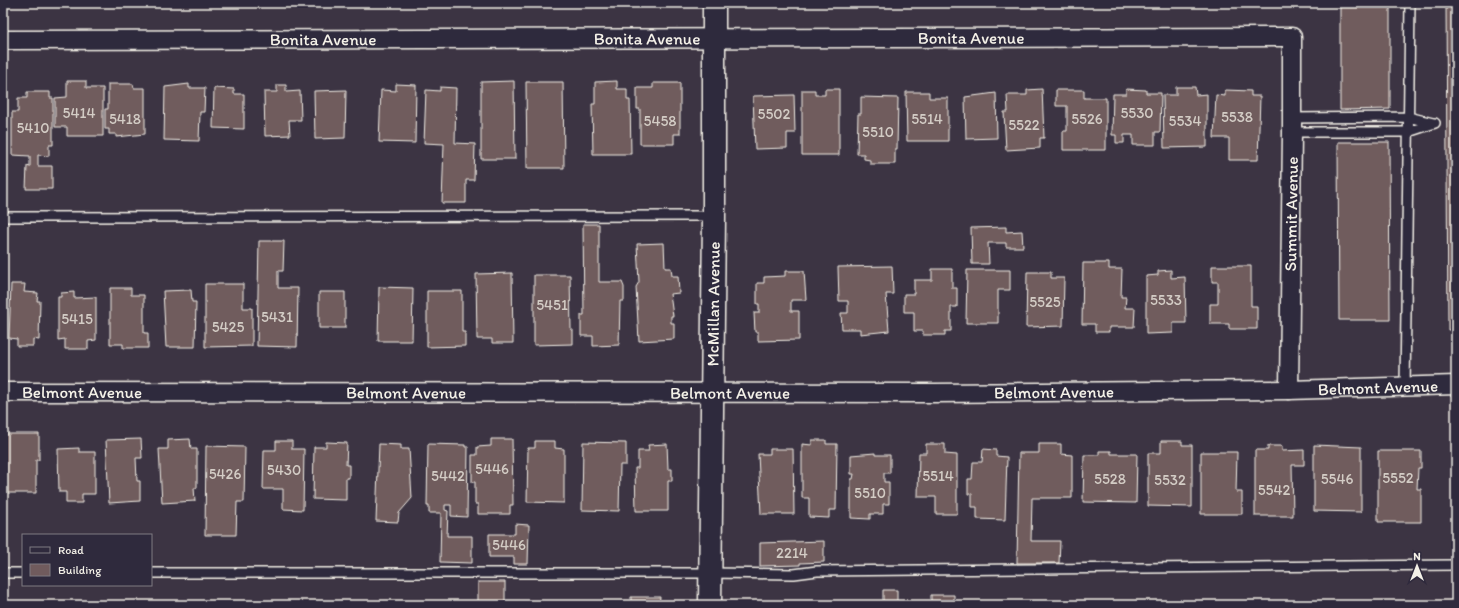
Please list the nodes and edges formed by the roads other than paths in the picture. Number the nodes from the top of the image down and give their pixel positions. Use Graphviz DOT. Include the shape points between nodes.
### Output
graph roads {
  1 [pos="714,3"];
  2 [pos="1410,3"];
  3 [pos="1292,37"];
  4 [pos="714,39"];
  5 [pos="3,40"];
  6 [pos="1408,117"];
  7 [pos="1292,125"];
  8 [pos="1408,132"];
  9 [pos="714,216"];
  10 [pos="3,217"];
  11 [pos="1456,385"];
  12 [pos="1405,388"];
  13 [pos="1289,390"];
  14 [pos="3,392"];
  15 [pos="712,393"];
  16 [pos="1456,565"];
  17 [pos="3,572"];
  18 [pos="22,572"];
  19 [pos="152,572"];
  20 [pos="710,572"];
  21 [pos="710,605"];
  1 -- 4 [label="street, McMillan Avenue"];
  2 -- 6 [label="lane"];
  3 -- 4 [label="street, Bonita Avenue"];
  3 -- 7 [label="street, Summit Avenue"];
  4 -- 5 [label="street, Bonita Avenue"];
  4 -- 9 [label="street, McMillan Avenue"];
  6 -- 7 [label="lane"];
  6 -- 8 [label="lane"];
  6 -- 8 [label="lane" via="1434,123"];
  7 -- 8 [label="lane"];
  7 -- 13 [label="street, Summit Avenue"];
  8 -- 12 [label="lane"];
  9 -- 10 [label="lane"];
  9 -- 15 [label="street, McMillan Avenue"];
  11 -- 12 [label="street, Belmont Avenue"];
  12 -- 13 [label="street, Belmont Avenue"];
  13 -- 15 [label="street, Belmont Avenue"];
  14 -- 15 [label="street, Belmont Avenue"];
  15 -- 20 [label="street, McMillan Avenue"];
  16 -- 20 [label="lane" via="817,571 794,574"];
  17 -- 18 [label="lane"];
  19 -- 20 [label="lane"];
  20 -- 21 [label="street, McMillan Avenue"];
}
